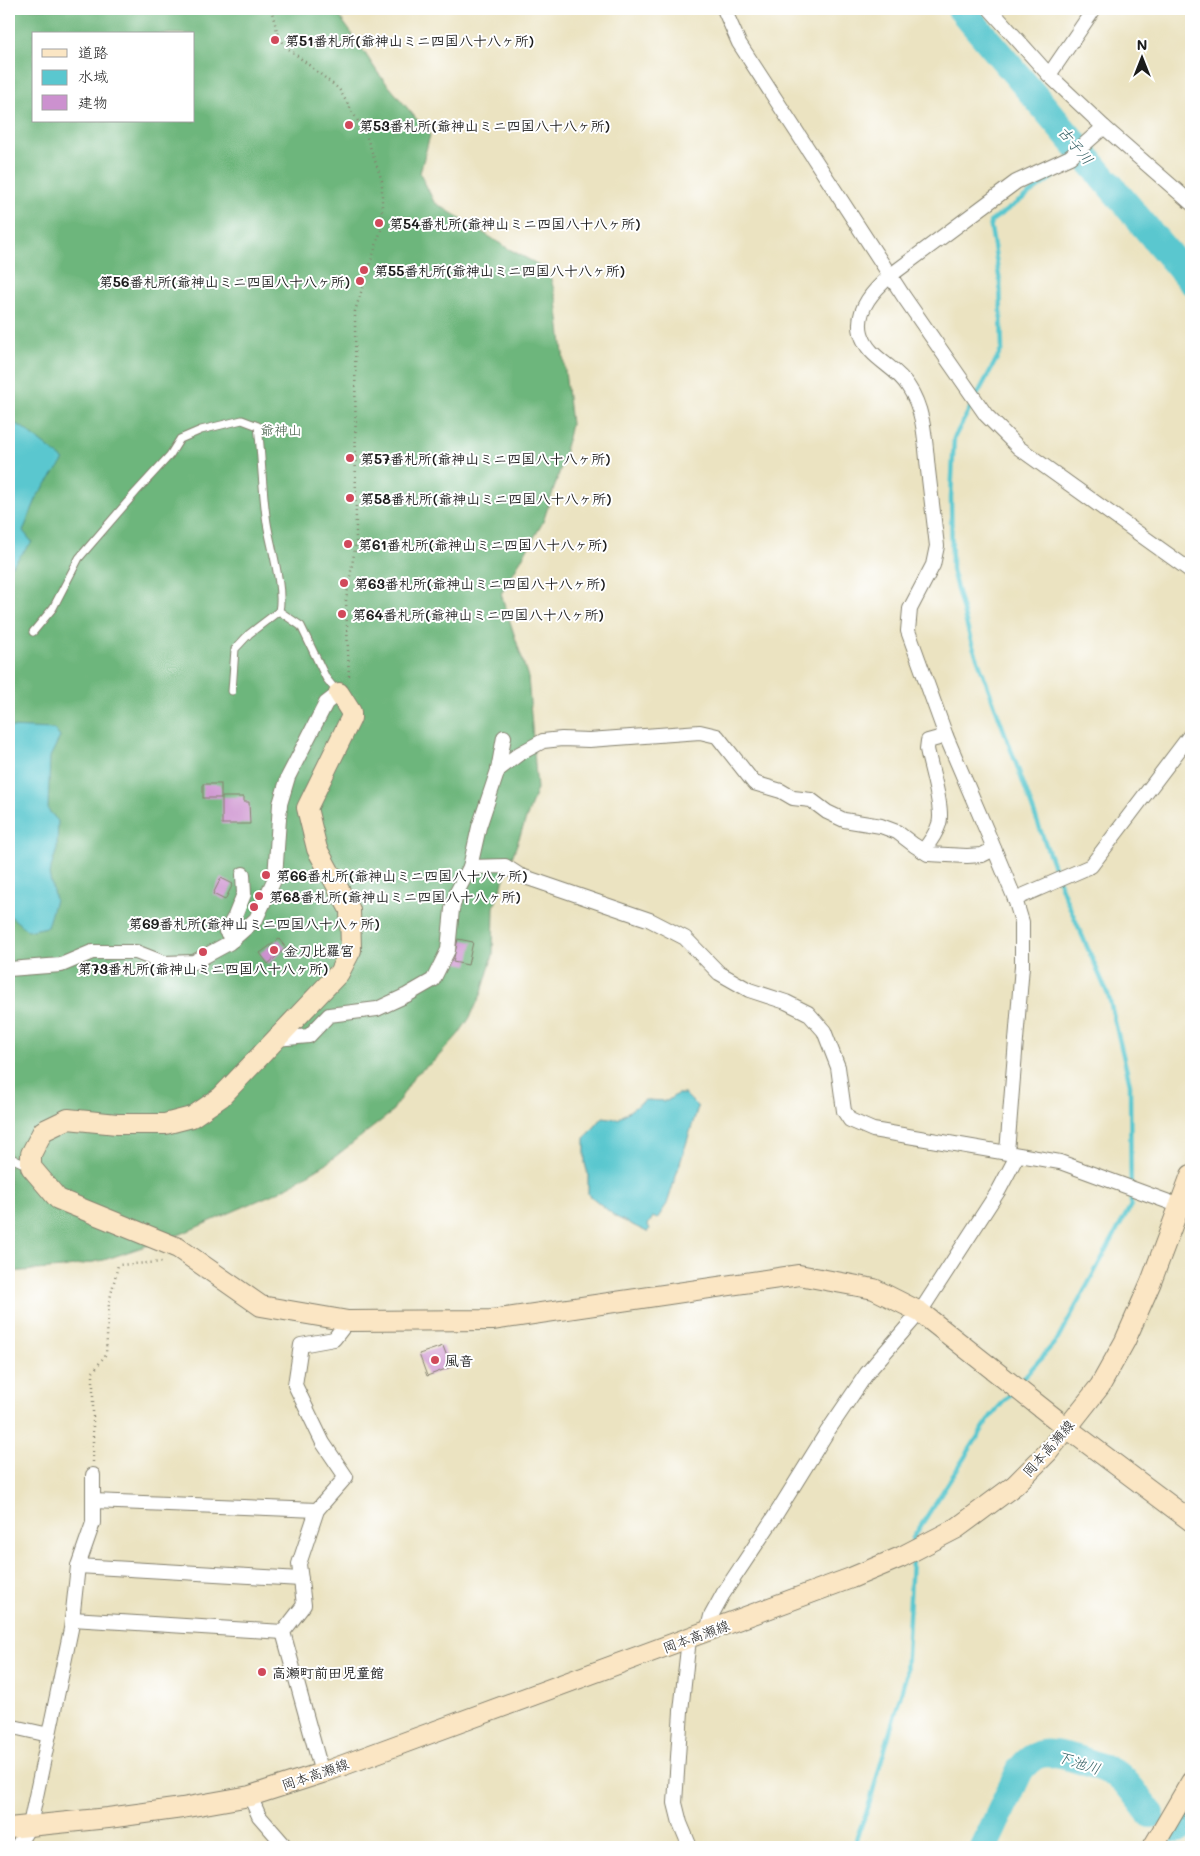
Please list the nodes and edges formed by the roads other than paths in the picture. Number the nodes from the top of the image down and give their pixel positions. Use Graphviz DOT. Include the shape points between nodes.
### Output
graph roads {
  1 [pos="724,9"];
  2 [pos="990,9"];
  3 [pos="1094,9"];
  4 [pos="1049,75"];
  5 [pos="1099,132"];
  6 [pos="1191,203"];
  7 [pos="891,275"];
  8 [pos="1191,571"];
  9 [pos="279,611"];
  10 [pos="33,632"];
  11 [pos="232,691"];
  12 [pos="339,693"];
  13 [pos="1191,734"];
  14 [pos="946,736"];
  15 [pos="504,737"];
  16 [pos="498,770"];
  17 [pos="994,849"];
  18 [pos="923,851"];
  19 [pos="470,867"];
  20 [pos="243,874"];
  21 [pos="1014,899"];
  22 [pos="233,940"];
  23 [pos="9,969"];
  24 [pos="276,1039"];
  25 [pos="1012,1154"];
  26 [pos="9,1156"];
  27 [pos="31,1167"];
  28 [pos="1191,1174"];
  29 [pos="1180,1206"];
  30 [pos="920,1312"];
  31 [pos="348,1321"];
  32 [pos="1067,1428"];
  33 [pos="93,1475"];
  34 [pos="93,1501"];
  35 [pos="317,1510"];
  36 [pos="1191,1521"];
  37 [pos="78,1566"];
  38 [pos="301,1579"];
  39 [pos="72,1618"];
  40 [pos="283,1632"];
  41 [pos="698,1636"];
  42 [pos="9,1726"];
  43 [pos="49,1735"];
  44 [pos="322,1773"];
  45 [pos="1191,1782"];
  46 [pos="250,1796"];
  47 [pos="30,1825"];
  48 [pos="9,1828"];
  49 [pos="17,1847"];
  50 [pos="286,1847"];
  51 [pos="690,1847"];
  52 [pos="1153,1847"];
  1 -- 7 [label="street" via="739,43"];
  2 -- 4 [label="street"];
  3 -- 4 [label="street"];
  4 -- 5 [label="street"];
  5 -- 6 [label="street"];
  5 -- 7 [label="street" via="1070,157 1016,182"];
  7 -- 8 [label="street" via="986,415 1019,448"];
  7 -- 14 [label="street" via="872,292 862,314 861,332 871,353 897,372 908,386 923,423 937,546 933,565 910,609 908,631"];
  9 -- 10 [label="lane" via="281,601 267,524 258,426 242,420 180,439 170,456 79,558 53,608"];
  9 -- 11 [label="lane" via="236,648"];
  9 -- 12 [label="lane" via="301,626 326,678"];
  12 -- 22 [label="street" via="326,703 288,777 280,804 275,878 256,919"];
  12 -- 24 [label="street" via="351,712 351,718 307,808 317,849 350,910 351,950 339,973"];
  13 -- 21 [label="street" via="1091,866"];
  14 -- 17 [label="street"];
  14 -- 18 [label="street" via="928,741 940,822"];
  15 -- 16 [label="street"];
  16 -- 18 [label="street" via="543,741 700,732 718,736 754,784 793,798 811,800 844,820 897,832"];
  16 -- 19 [label="street"];
  17 -- 18 [label="street" via="967,856"];
  17 -- 21 [label="street"];
  19 -- 24 [label="street" via="452,908 448,950 433,980 377,1009 329,1015 308,1036"];
  19 -- 25 [label="street" via="505,866 519,875 650,920 686,938 719,973 808,1014 824,1031 838,1067 844,1111 850,1120 873,1130"];
  20 -- 22 [label="street" via="244,894 226,931"];
  21 -- 25 [label="street" via="1022,922 1022,966"];
  22 -- 23 [label="street" via="194,962 164,963 136,952 92,952 61,965"];
  24 -- 27 [label="street" via="221,1097 192,1117 165,1124 68,1120 43,1131 31,1154"];
  25 -- 29 [label="street" via="1060,1162"];
  25 -- 30 [label="street" via="999,1190"];
  26 -- 27 [label="lane"];
  27 -- 31 [label="street" via="58,1199 178,1248 261,1306"];
  28 -- 29 [label="street, 岡本高瀬線"];
  29 -- 32 [label="street, 岡本高瀬線" via="1125,1342 1100,1386"];
  30 -- 31 [label="street" via="874,1289 799,1275 492,1320"];
  30 -- 32 [label="street"];
  30 -- 41 [label="street" via="866,1373"];
  31 -- 35 [label="street" via="334,1339 301,1345 297,1369 295,1385 323,1443 346,1477"];
  32 -- 36 [label="street"];
  32 -- 41 [label="street, 岡本高瀬線" via="1014,1486 956,1528 860,1575"];
  33 -- 34 [label="street"];
  34 -- 35 [label="street"];
  34 -- 37 [label="street" via="93,1523"];
  35 -- 38 [label="street" via="300,1564"];
  37 -- 38 [label="street"];
  37 -- 39 [label="street"];
  38 -- 40 [label="street" via="304,1605"];
  39 -- 40 [label="street"];
  39 -- 43 [label="street"];
  40 -- 44 [label="street"];
  41 -- 44 [label="street, 岡本高瀬線"];
  41 -- 51 [label="street" via="681,1711 675,1803"];
  42 -- 43 [label="street"];
  43 -- 47 [label="street"];
  44 -- 46 [label="street, 岡本高瀬線"];
  45 -- 52 [label="street"];
  46 -- 47 [label="street, 岡本高瀬線" via="108,1818"];
  46 -- 50 [label="street" via="259,1816"];
  47 -- 48 [label="street, 岡本高瀬線"];
  47 -- 49 [label="street"];
}
